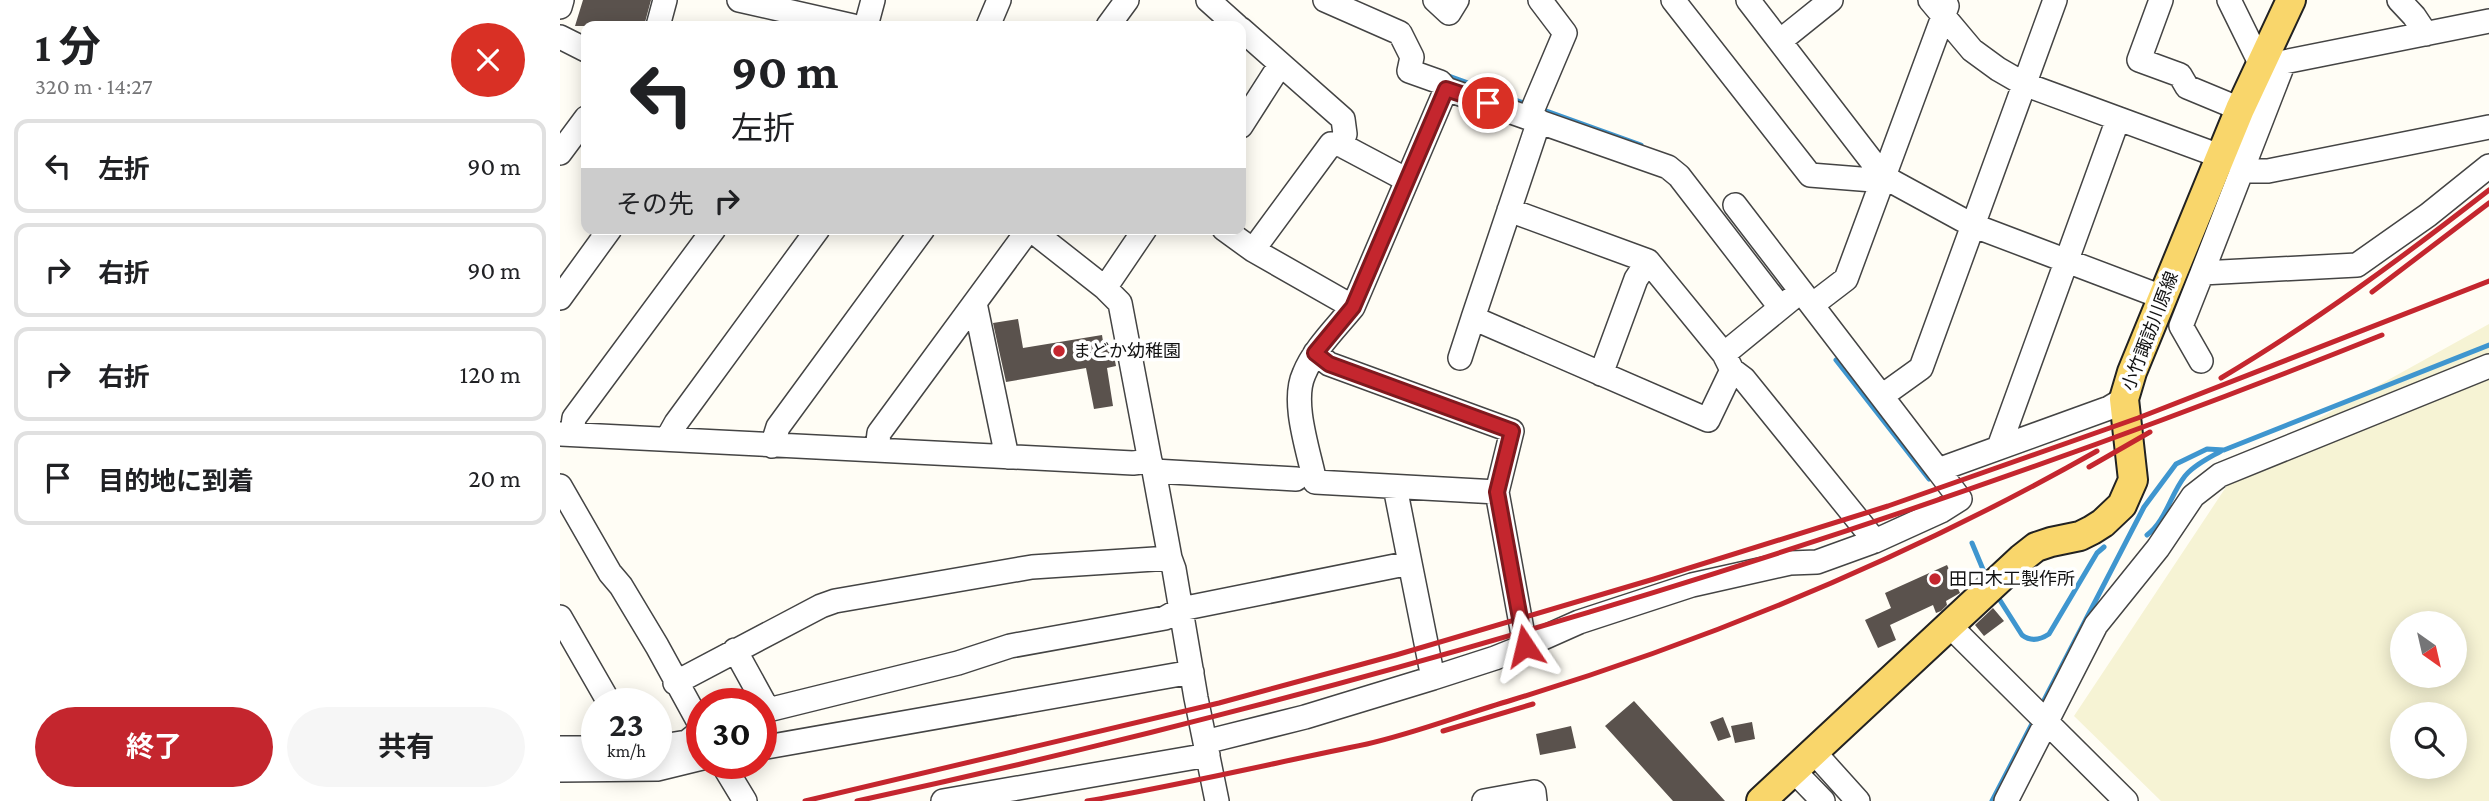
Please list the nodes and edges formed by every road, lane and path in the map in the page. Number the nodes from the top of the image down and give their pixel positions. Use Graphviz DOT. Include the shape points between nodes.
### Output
graph roads {
  1 [pos="562,0"];
  2 [pos="665,0"];
  3 [pos="739,0"];
  4 [pos="873,0"];
  5 [pos="999,0"];
  6 [pos="1126,0"];
  7 [pos="1325,0"];
  8 [pos="1435,0"];
  9 [pos="1457,0"];
  10 [pos="1540,0"];
  11 [pos="1673,0"];
  12 [pos="1748,0"];
  13 [pos="1831,0"];
  14 [pos="2055,0"];
  15 [pos="2161,0"];
  16 [pos="2229,0"];
  17 [pos="2291,0"];
  18 [pos="2399,0"];
  19 [pos="1941,6"];
  20 [pos="560,7"];
  21 [pos="766,11"];
  22 [pos="1212,12"];
  23 [pos="659,21"];
  24 [pos="824,21"];
  25 [pos="867,21"];
  26 [pos="990,21"];
  27 [pos="1111,21"];
  28 [pos="1227,21"];
  29 [pos="2489,21"];
  30 [pos="1246,34"];
  31 [pos="2426,34"];
  32 [pos="560,37"];
  33 [pos="1780,41"];
  34 [pos="581,48"];
  35 [pos="2269,61"];
  36 [pos="1280,65"];
  37 [pos="2024,84"];
  38 [pos="1446,89"];
  39 [pos="2240,109"];
  40 [pos="1534,113"];
  41 [pos="1246,118"];
  42 [pos="2118,118"];
  43 [pos="581,125"];
  44 [pos="2489,127"];
  45 [pos="1341,145"];
  46 [pos="560,153"];
  47 [pos="2235,164"];
  48 [pos="2489,166"];
  49 [pos="1884,177"];
  50 [pos="1407,180"];
  51 [pos="1735,205"];
  52 [pos="1509,210"];
  53 [pos="1972,225"];
  54 [pos="606,235"];
  55 [pos="710,235"];
  56 [pos="814,235"];
  57 [pos="919,235"];
  58 [pos="1037,235"];
  59 [pos="1043,235"];
  60 [pos="1141,235"];
  61 [pos="1232,235"];
  62 [pos="1253,250"];
  63 [pos="1648,261"];
  64 [pos="2066,261"];
  65 [pos="2202,273"];
  66 [pos="1105,288"];
  67 [pos="2162,297"];
  68 [pos="560,298"];
  69 [pos="1807,298"];
  70 [pos="975,303"];
  71 [pos="1353,307"];
  72 [pos="1780,307"];
  73 [pos="1473,318"];
  74 [pos="1315,353"];
  75 [pos="1460,358"];
  76 [pos="2201,361"];
  77 [pos="1728,362"];
  78 [pos="2489,366"];
  79 [pos="1601,374"];
  80 [pos="1882,396"];
  81 [pos="2124,399"];
  82 [pos="566,434"];
  83 [pos="667,439"];
  84 [pos="772,446"];
  85 [pos="1998,447"];
  86 [pos="877,450"];
  87 [pos="1007,457"];
  88 [pos="1152,466"];
  89 [pos="1938,470"];
  90 [pos="1296,479"];
  91 [pos="560,485"];
  92 [pos="1395,486"];
  93 [pos="1497,492"];
  94 [pos="1875,541"];
  95 [pos="1170,558"];
  96 [pos="1409,563"];
  97 [pos="1181,609"];
  98 [pos="560,617"];
  99 [pos="1950,626"];
  100 [pos="566,642"];
  101 [pos="1525,646"];
  102 [pos="735,650"];
  103 [pos="1192,672"];
  104 [pos="1433,678"];
  105 [pos="675,683"];
  106 [pos="599,688"];
  107 [pos="686,702"];
  108 [pos="2046,723"];
  109 [pos="777,745"];
  110 [pos="560,747"];
  111 [pos="581,748"];
  112 [pos="1207,748"];
  113 [pos="1815,751"];
  114 [pos="686,762"];
  115 [pos="560,770"];
  116 [pos="1794,771"];
  117 [pos="732,779"];
  118 [pos="745,801"];
  119 [pos="943,801"];
  120 [pos="1217,801"];
  121 [pos="1485,801"];
  122 [pos="1535,801"];
  123 [pos="1761,801"];
  124 [pos="1823,801"];
  125 [pos="1858,801"];
  126 [pos="2006,801"];
  127 [pos="2126,801"];
  1 -- 20 [label="street"];
  2 -- 23 [label="street"];
  3 -- 21 [label="street"];
  4 -- 25 [label="street"];
  5 -- 26 [label="street"];
  6 -- 27 [label="street"];
  7 -- 38 [label="street" via="1400,33 1412,57 1409,71 1440,82"];
  8 -- 9 [label="street" via="1449,13"];
  10 -- 40 [label="street" via="1565,33"];
  11 -- 49 [label="street" via="1810,175"];
  12 -- 33 [label="street"];
  13 -- 33 [label="street"];
  14 -- 37 [label="street"];
  15 -- 39 [label="street" via="2139,60 2180,75 2187,86"];
  16 -- 35 [label="street"];
  17 -- 35 [label="main road, 小竹諏訪川原線"];
  18 -- 31 [label="street"];
  19 -- 37 [label="street" via="1972,50"];
  19 -- 49 [label="street"];
  21 -- 24 [label="street"];
  22 -- 28 [label="street"];
  29 -- 31 [label="street"];
  30 -- 36 [label="street"];
  31 -- 35 [label="street"];
  32 -- 34 [label="street"];
  33 -- 49 [label="street"];
  35 -- 39 [label="main road, 小竹諏訪川原線"];
  35 -- 47 [label="street"];
  36 -- 41 [label="street"];
  36 -- 45 [label="street" via="1343,120"];
  37 -- 42 [label="street"];
  37 -- 53 [label="street"];
  38 -- 40 [label="street"];
  38 -- 50 [label="street"];
  39 -- 47 [label="main road, 小竹諏訪川原線"];
  40 -- 52 [label="street"];
  40 -- 72 [label="street" via="1668,167"];
  42 -- 47 [label="street"];
  42 -- 64 [label="street"];
  43 -- 46 [label="street"];
  44 -- 47 [label="street" via="2268,171"];
  45 -- 50 [label="street"];
  45 -- 62 [label="street" via="1331,144"];
  47 -- 65 [label="street"];
  47 -- 67 [label="main road, 小竹諏訪川原線"];
  48 -- 65 [label="street" via="2357,265"];
  49 -- 53 [label="street"];
  49 -- 69 [label="street" via="1846,279"];
  50 -- 71 [label="street"];
  51 -- 69 [label="street"];
  52 -- 63 [label="street"];
  52 -- 73 [label="street"];
  53 -- 64 [label="street"];
  53 -- 80 [label="street" via="1921,368"];
  54 -- 68 [label="street"];
  55 -- 82 [label="street"];
  56 -- 83 [label="street"];
  57 -- 84 [label="street" via="778,427"];
  58 -- 70 [label="street"];
  59 -- 66 [label="street"];
  60 -- 66 [label="street"];
  61 -- 62 [label="street"];
  62 -- 71 [label="street"];
  63 -- 77 [label="street"];
  63 -- 79 [label="street" via="1636,279"];
  64 -- 67 [label="street"];
  64 -- 85 [label="street"];
  65 -- 76 [label="street" via="2181,326"];
  66 -- 88 [label="street" via="1120,303"];
  67 -- 81 [label="main road, 小竹諏訪川原線"];
  69 -- 72 [label="street"];
  69 -- 80 [label="street"];
  70 -- 86 [label="street" via="879,433"];
  70 -- 87 [label="street"];
  71 -- 74 [label="street"];
  72 -- 77 [label="street"];
  73 -- 75 [label="street"];
  73 -- 79 [label="street"];
  74 -- 92 [label="street" via="1303,375 1300,393 1315,482"];
  74 -- 93 [label="street" via="1329,364 1512,431"];
  77 -- 79 [label="street" via="1708,420"];
  77 -- 94 [label="street"];
  78 -- 108 [label="street" via="2220,475 2193,496 2096,625"];
  80 -- 89 [label="street"];
  81 -- 85 [label="street"];
  81 -- 99 [label="main road, 小竹諏訪川原線" via="2133,480 2122,505 2080,536 2036,547"];
  82 -- 83 [label="street"];
  83 -- 84 [label="street"];
  84 -- 86 [label="street"];
  85 -- 89 [label="street"];
  86 -- 87 [label="street"];
  87 -- 88 [label="street"];
  88 -- 90 [label="street"];
  88 -- 95 [label="street"];
  89 -- 94 [label="street" via="1960,499"];
  91 -- 105 [label="street"];
  92 -- 93 [label="street"];
  92 -- 96 [label="street"];
  93 -- 101 [label="street"];
  94 -- 101 [label="street" via="1817,562 1790,563 1692,585 1579,622"];
  95 -- 97 [label="street"];
  95 -- 102 [label="street" via="1032,567 835,601"];
  96 -- 97 [label="street"];
  96 -- 104 [label="street"];
  97 -- 102 [label="street" via="1165,618 1010,646 768,710"];
  97 -- 103 [label="street"];
  98 -- 100 [label="street"];
  99 -- 108 [label="street"];
  99 -- 113 [label="main road, 小竹諏訪川原線"];
  100 -- 106 [label="street"];
  101 -- 104 [label="street"];
  102 -- 105 [label="street"];
  103 -- 109 [label="street"];
  103 -- 112 [label="street"];
  104 -- 112 [label="street"];
  105 -- 107 [label="street"];
  108 -- 126 [label="street"];
  108 -- 127 [label="street"];
  110 -- 111 [label="street"];
  112 -- 119 [label="street"];
  112 -- 120 [label="street"];
  113 -- 116 [label="main road, 小竹諏訪川原線"];
  113 -- 125 [label="street"];
  114 -- 115 [label="street" via="657,769"];
  116 -- 123 [label="main road, 小竹諏訪川原線"];
  116 -- 124 [label="street"];
  117 -- 118 [label="street"];
  121 -- 122 [label="street" via="1534,792"];
}
